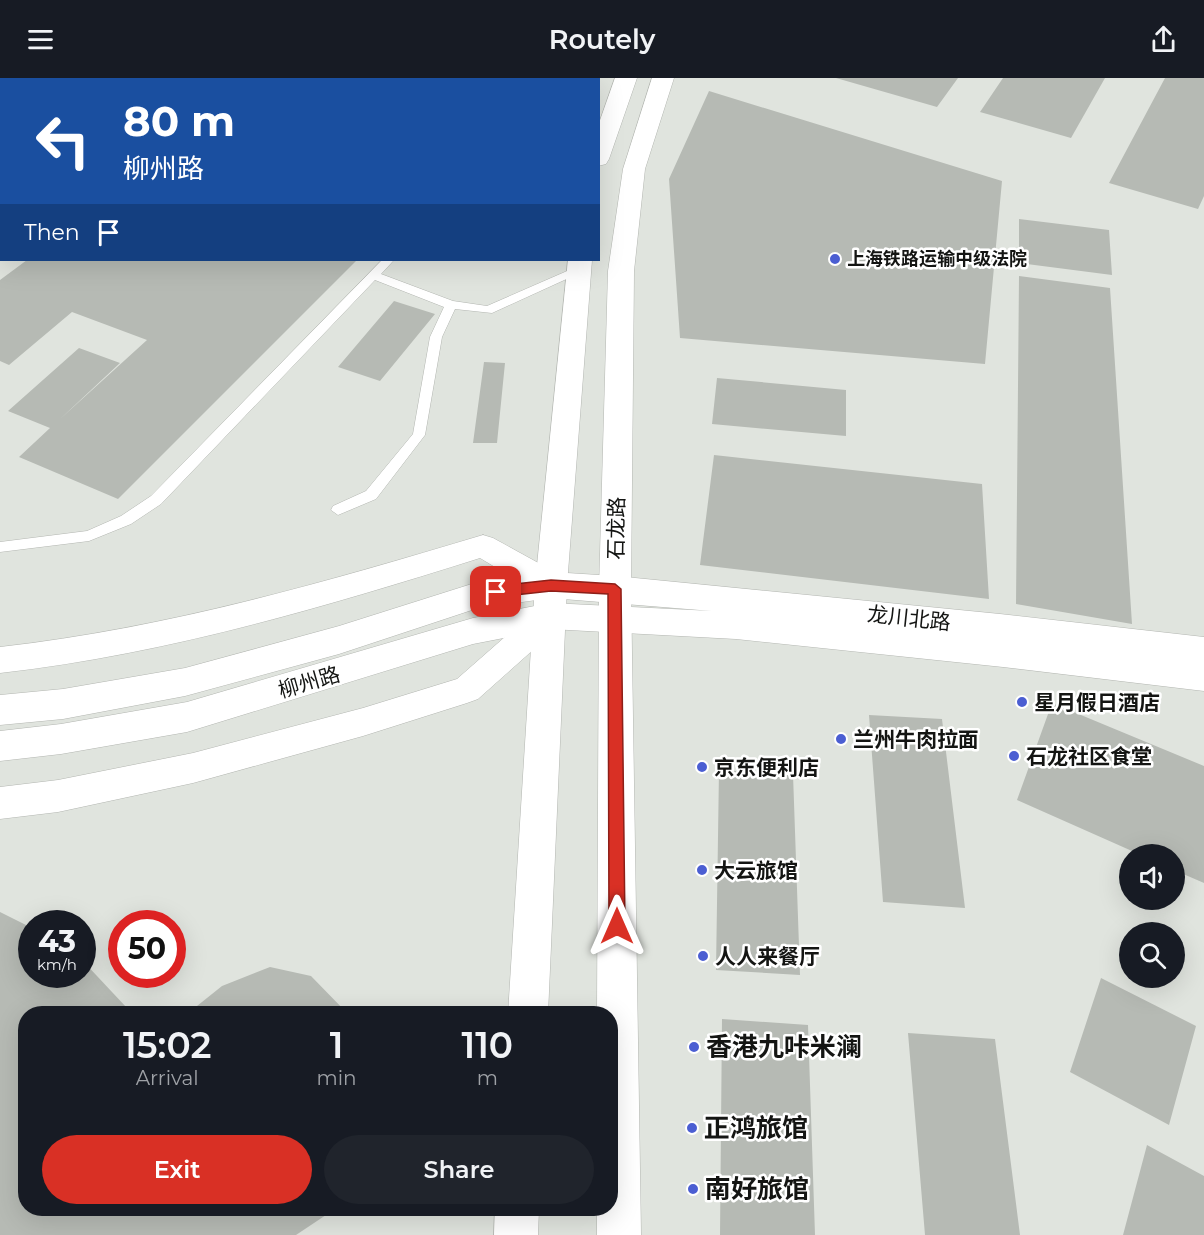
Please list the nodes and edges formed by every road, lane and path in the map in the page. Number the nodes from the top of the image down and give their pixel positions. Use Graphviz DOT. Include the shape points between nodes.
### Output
graph roads {
  1 [pos="626,78"];
  2 [pos="663,78"];
  3 [pos="600,153"];
  4 [pos="387,261"];
  5 [pos="579,265"];
  6 [pos="373,275"];
  7 [pos="451,305"];
  8 [pos="338,510"];
  9 [pos="0,535"];
  10 [pos="59,542"];
  11 [pos="0,547"];
  12 [pos="551,601"];
  13 [pos="615,604"];
  14 [pos="1204,651"];
  15 [pos="0,660"];
  16 [pos="1204,677"];
  17 [pos="0,710"];
  18 [pos="0,746"];
  19 [pos="0,803"];
  20 [pos="528,1006"];
  21 [pos="618,1006"];
  22 [pos="618,1077"];
  23 [pos="517,1216"];
  24 [pos="516,1235"];
  25 [pos="619,1235"];
  1 -- 3 [label="main road"];
  2 -- 13 [label="main road, 石龙路" via="634,169 621,271"];
  4 -- 6 [label="lane"];
  5 -- 7 [label="lane" via="488,310"];
  5 -- 12 [label="main road"];
  6 -- 7 [label="lane"];
  6 -- 10 [label="lane" via="156,500 108,528"];
  7 -- 8 [label="lane" via="436,337 419,435 371,495"];
  9 -- 10 [label="lane"];
  10 -- 11 [label="lane"];
  12 -- 13 [label="main road, 柳州路"];
  12 -- 15 [label="street" via="483,546 325,595 179,632 63,654"];
  12 -- 17 [label="main road, 柳州路" via="478,595 339,640 185,682 63,704"];
  12 -- 18 [label="main road, 柳州路" via="473,631 187,717"];
  12 -- 19 [label="street" via="466,689 194,768 58,796"];
  12 -- 20 [label="main road"];
  13 -- 14 [label="main road, 龙川北路" via="1000,627"];
  13 -- 16 [label="main road, 龙川北路" via="771,630"];
  13 -- 21 [label="main road, 石龙路"];
  22 -- 25 [label="main road, 石龙路"];
  23 -- 24 [label="main road"];
}
